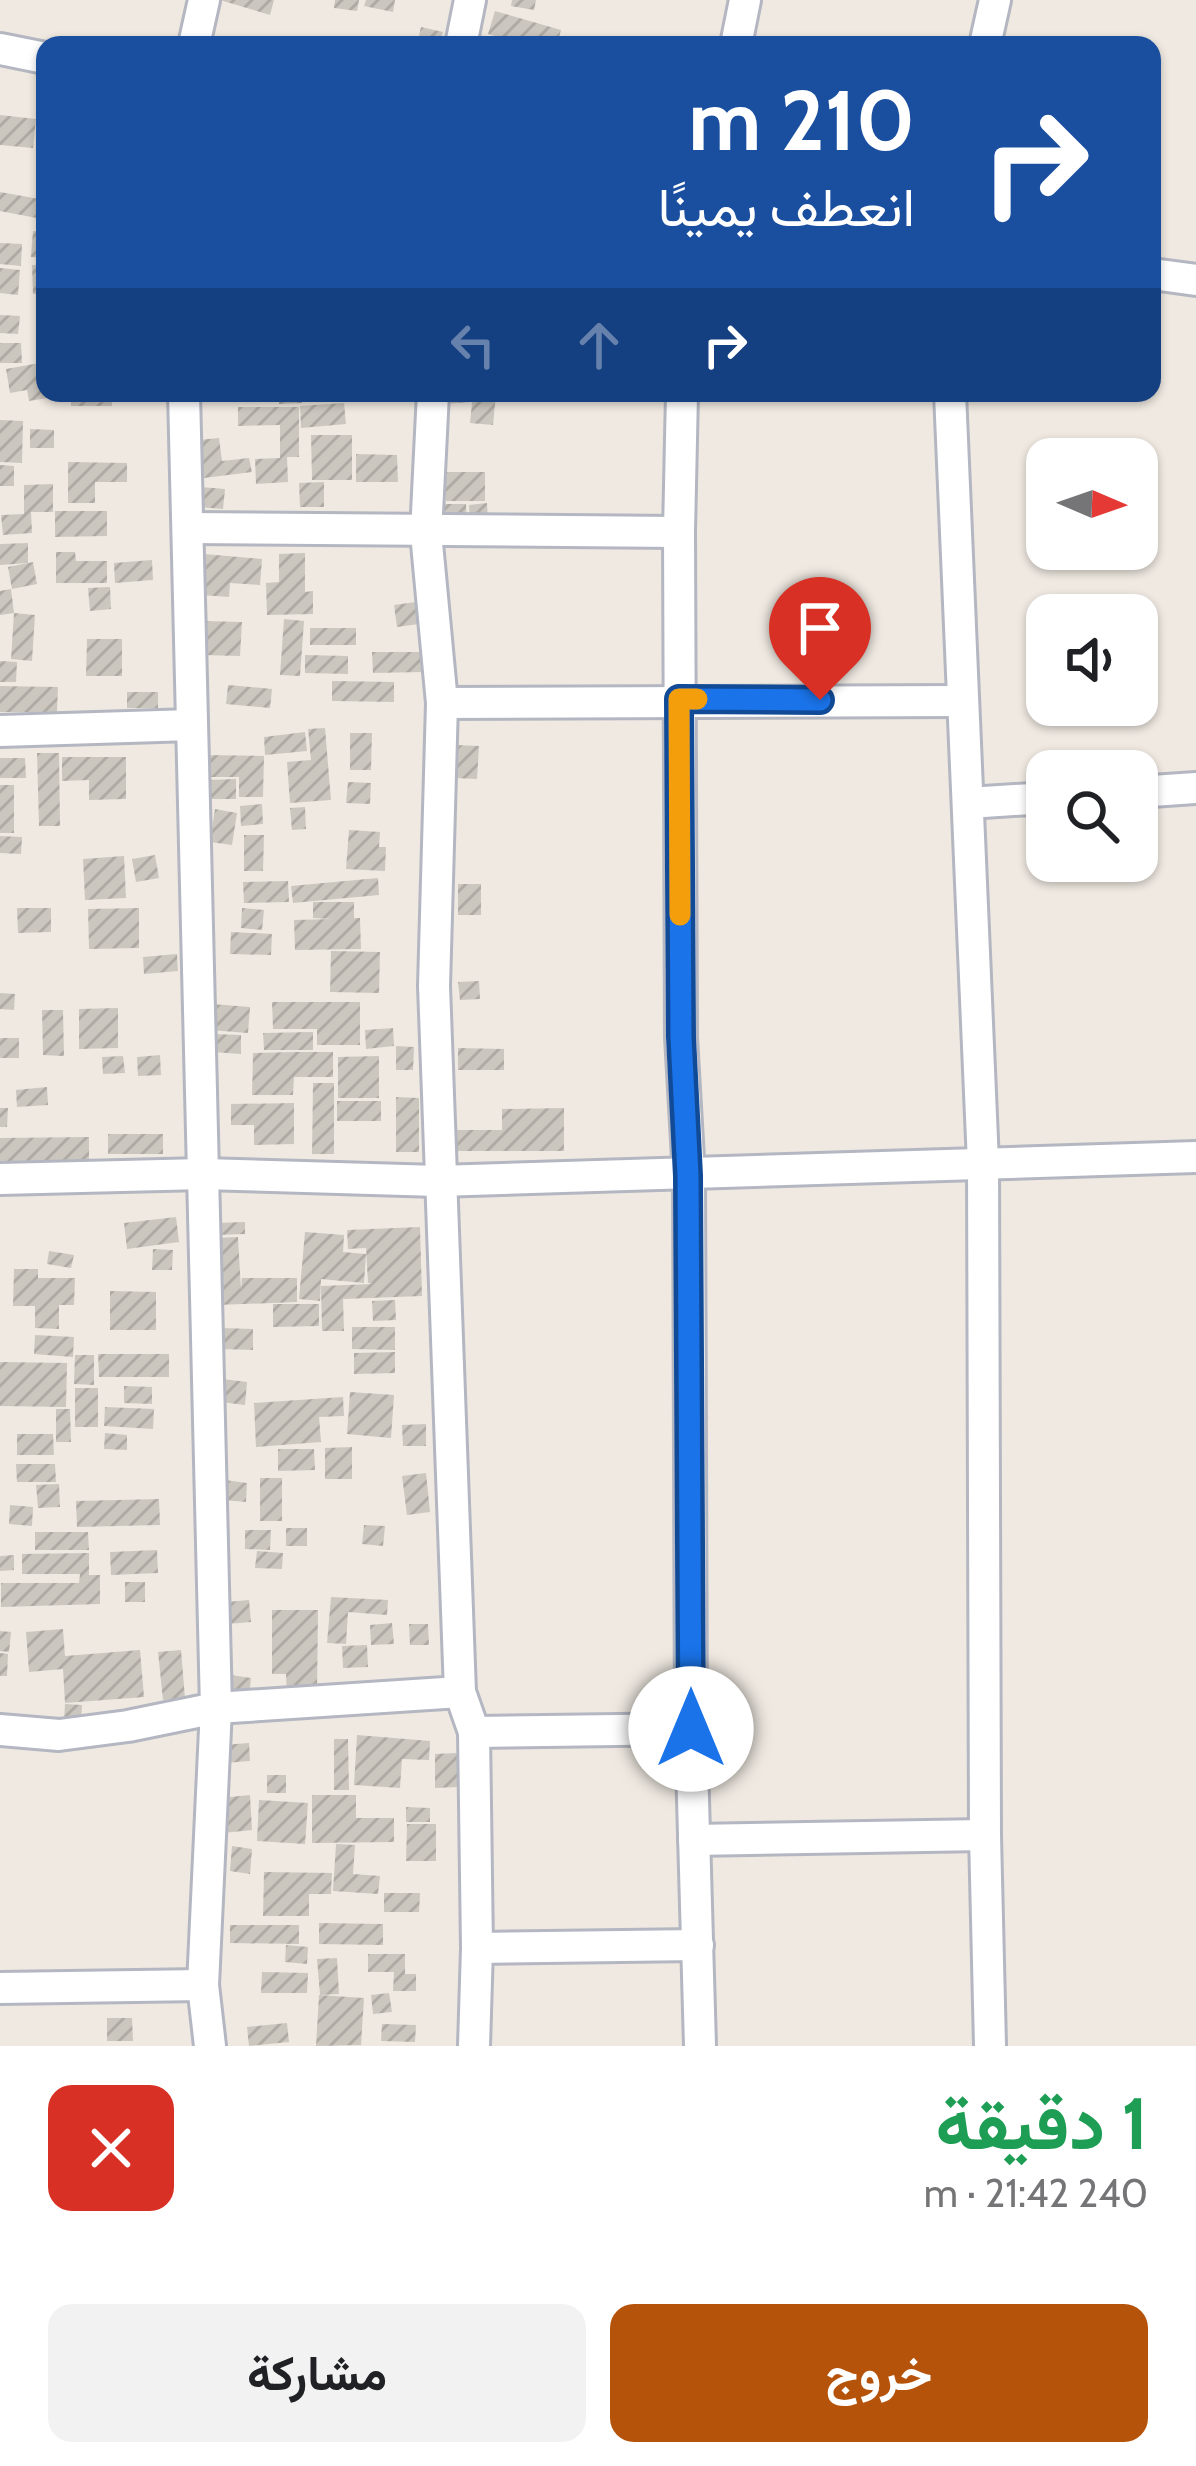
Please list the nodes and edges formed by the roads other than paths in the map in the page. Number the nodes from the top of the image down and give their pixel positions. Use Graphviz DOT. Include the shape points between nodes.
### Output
graph roads {
  1 [pos="204,0"];
  2 [pos="470,0"];
  3 [pos="745,0"];
  4 [pos="995,0"];
  5 [pos="196,36"];
  6 [pos="463,36"];
  7 [pos="738,36"];
  8 [pos="987,36"];
  9 [pos="0,49"];
  10 [pos="36,56"];
  11 [pos="1161,275"];
  12 [pos="1196,280"];
  13 [pos="184,402"];
  14 [pos="433,402"];
  15 [pos="682,402"];
  16 [pos="950,402"];
  17 [pos="188,528"];
  18 [pos="679,532"];
  19 [pos="426,533"];
  20 [pos="679,699"];
  21 [pos="961,700"];
  22 [pos="442,703"];
  23 [pos="192,725"];
  24 [pos="0,731"];
  25 [pos="1196,788"];
  26 [pos="1158,791"];
  27 [pos="1026,799"];
  28 [pos="968,803"];
  29 [pos="1196,1157"];
  30 [pos="983,1162"];
  31 [pos="203,1174"];
  32 [pos="688,1176"];
  33 [pos="0,1179"];
  34 [pos="438,1181"];
  35 [pos="460,1692"];
  36 [pos="215,1708"];
  37 [pos="691,1729"];
  38 [pos="0,1730"];
  39 [pos="474,1732"];
  40 [pos="985,1835"];
  41 [pos="694,1840"];
  42 [pos="698,1945"];
  43 [pos="477,1948"];
  44 [pos="202,1984"];
  45 [pos="0,1988"];
  46 [pos="210,2046"];
  47 [pos="474,2046"];
  48 [pos="700,2046"];
  49 [pos="990,2046"];
  1 -- 5 [label="street"];
  2 -- 6 [label="street"];
  3 -- 7 [label="street"];
  4 -- 8 [label="street"];
  9 -- 10 [label="street"];
  11 -- 12 [label="street"];
  13 -- 17 [label="street"];
  14 -- 19 [label="street"];
  15 -- 18 [label="street"];
  16 -- 21 [label="street"];
  17 -- 19 [label="street"];
  17 -- 23 [label="street"];
  18 -- 19 [label="street"];
  18 -- 20 [label="street"];
  19 -- 22 [label="street"];
  20 -- 21 [label="street"];
  20 -- 22 [label="street"];
  20 -- 32 [label="street"];
  21 -- 28 [label="street"];
  22 -- 34 [label="street"];
  23 -- 24 [label="street"];
  23 -- 31 [label="street"];
  25 -- 26 [label="street"];
  27 -- 28 [label="street"];
  28 -- 30 [label="street"];
  29 -- 30 [label="street"];
  30 -- 32 [label="street"];
  30 -- 40 [label="street"];
  31 -- 33 [label="street"];
  31 -- 34 [label="street"];
  31 -- 36 [label="street"];
  32 -- 34 [label="street"];
  32 -- 37 [label="street"];
  34 -- 35 [label="street"];
  35 -- 36 [label="street"];
  35 -- 39 [label="street"];
  36 -- 38 [label="street" via="59,1735"];
  36 -- 44 [label="street"];
  37 -- 39 [label="street"];
  37 -- 41 [label="street"];
  39 -- 43 [label="street"];
  40 -- 41 [label="street"];
  40 -- 49 [label="street"];
  41 -- 42 [label="street"];
  42 -- 43 [label="street"];
  42 -- 48 [label="street"];
  43 -- 47 [label="street"];
  44 -- 45 [label="street"];
  44 -- 46 [label="street"];
}
